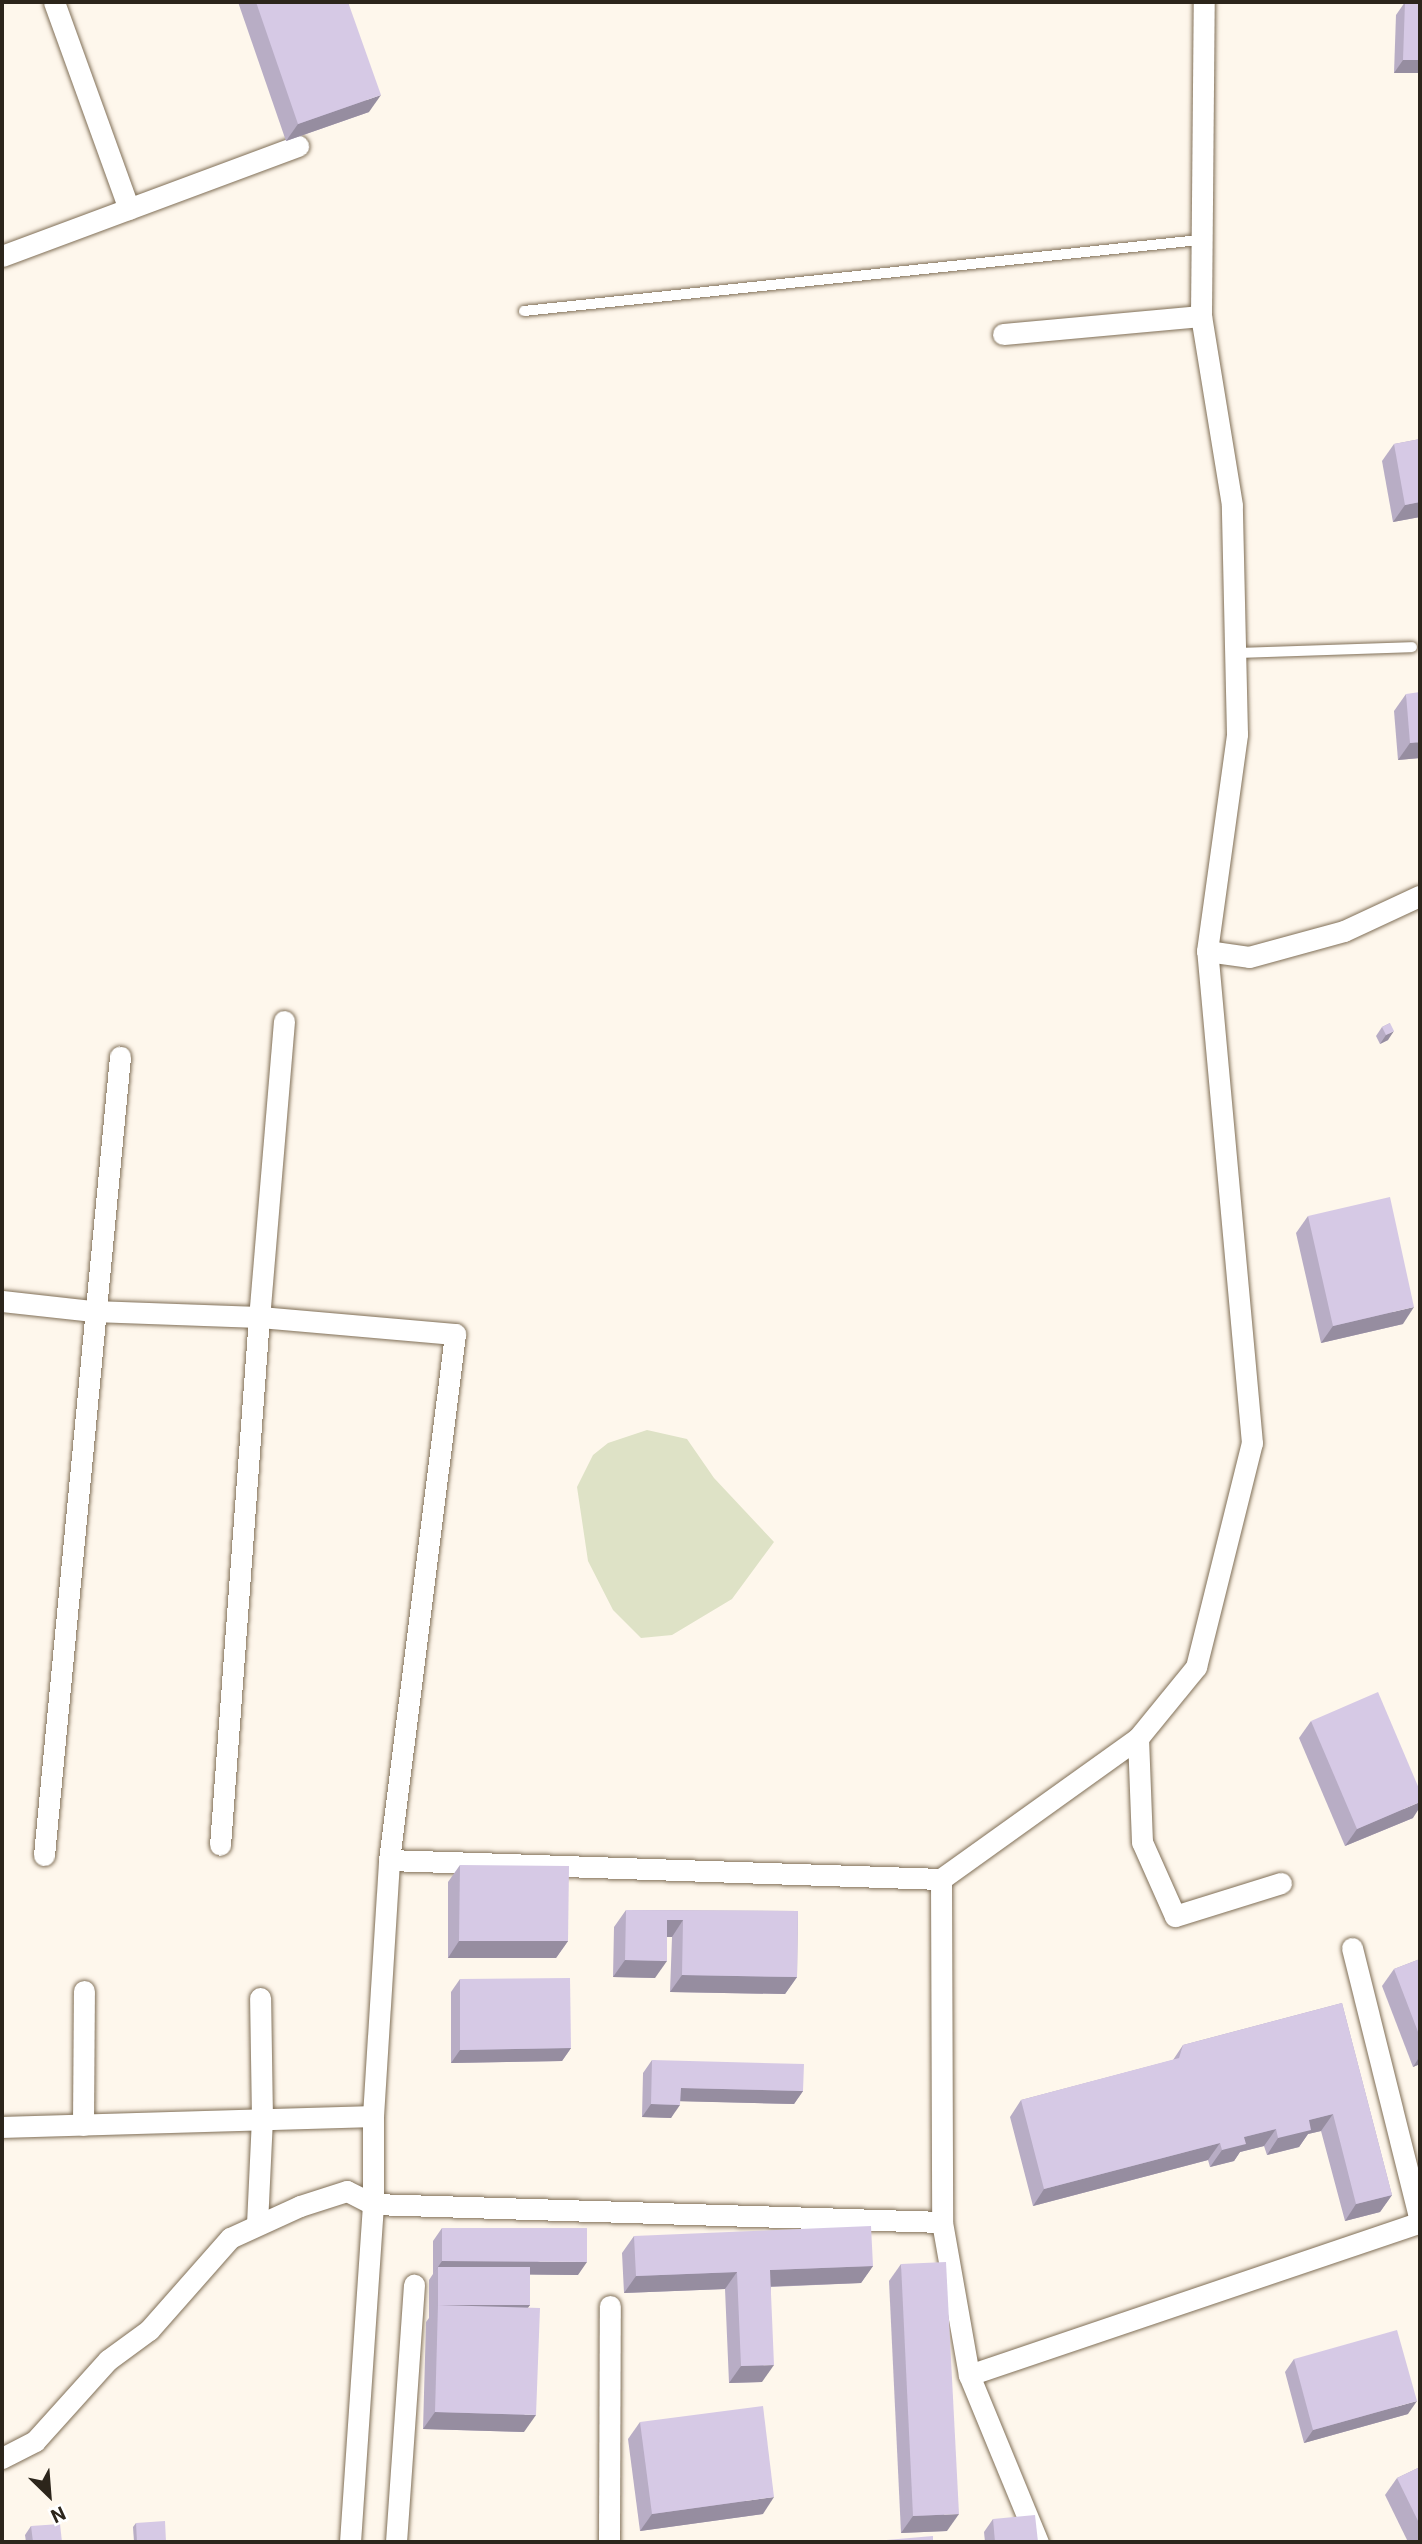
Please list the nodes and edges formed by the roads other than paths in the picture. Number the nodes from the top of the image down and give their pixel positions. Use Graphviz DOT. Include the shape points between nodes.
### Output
graph roads {
  1 [pos="54,2"];
  2 [pos="1204,2"];
  3 [pos="298,146"];
  4 [pos="129,209"];
  5 [pos="1200,240"];
  6 [pos="2,256"];
  7 [pos="524,311"];
  8 [pos="1201,316"];
  9 [pos="1003,334"];
  10 [pos="1412,647"];
  11 [pos="1235,653"];
  12 [pos="1419,896"];
  13 [pos="1207,951"];
  14 [pos="284,1021"];
  15 [pos="120,1057"];
  16 [pos="2,1301"];
  17 [pos="93,1311"];
  18 [pos="259,1317"];
  19 [pos="1138,1738"];
  20 [pos="220,1845"];
  21 [pos="44,1855"];
  22 [pos="389,1860"];
  23 [pos="941,1879"];
  24 [pos="1281,1882"];
  25 [pos="1352,1948"];
  26 [pos="84,1991"];
  27 [pos="260,1998"];
  28 [pos="373,2116"];
  29 [pos="262,2119"];
  30 [pos="83,2125"];
  31 [pos="2,2127"];
  32 [pos="373,2203"];
  33 [pos="1420,2221"];
  34 [pos="942,2222"];
  35 [pos="257,2224"];
  36 [pos="414,2285"];
  37 [pos="610,2306"];
  38 [pos="969,2375"];
  39 [pos="2,2458"];
  40 [pos="350,2542"];
  41 [pos="397,2542"];
  42 [pos="609,2542"];
  43 [pos="1038,2542"];
  1 -- 4 [label="street"];
  2 -- 5 [label="street"];
  3 -- 4 [label="street"];
  4 -- 6 [label="street"];
  5 -- 7 [label="lane"];
  5 -- 8 [label="street"];
  8 -- 9 [label="street"];
  8 -- 11 [label="street" via="1232,505"];
  10 -- 11 [label="lane"];
  11 -- 13 [label="street" via="1237,734"];
  12 -- 13 [label="street" via="1344,931 1249,957"];
  13 -- 19 [label="street" via="1252,1443 1196,1667"];
  14 -- 18 [label="street"];
  15 -- 17 [label="street"];
  16 -- 17 [label="street"];
  17 -- 18 [label="street"];
  17 -- 21 [label="street"];
  18 -- 20 [label="street"];
  18 -- 22 [label="street" via="455,1334"];
  19 -- 23 [label="street"];
  19 -- 24 [label="street" via="1142,1842 1175,1916"];
  22 -- 23 [label="street"];
  22 -- 28 [label="street"];
  23 -- 34 [label="street"];
  25 -- 33 [label="street"];
  26 -- 30 [label="street"];
  27 -- 29 [label="street"];
  28 -- 29 [label="street"];
  28 -- 32 [label="street"];
  29 -- 30 [label="street"];
  29 -- 35 [label="street"];
  30 -- 31 [label="street"];
  32 -- 34 [label="street"];
  32 -- 35 [label="street" via="347,2191"];
  32 -- 40 [label="street"];
  33 -- 38 [label="street"];
  34 -- 38 [label="street"];
  35 -- 39 [label="street" via="230,2238 149,2330 108,2360 35,2441"];
  36 -- 41 [label="street"];
  37 -- 42 [label="street"];
  38 -- 43 [label="street"];
}
